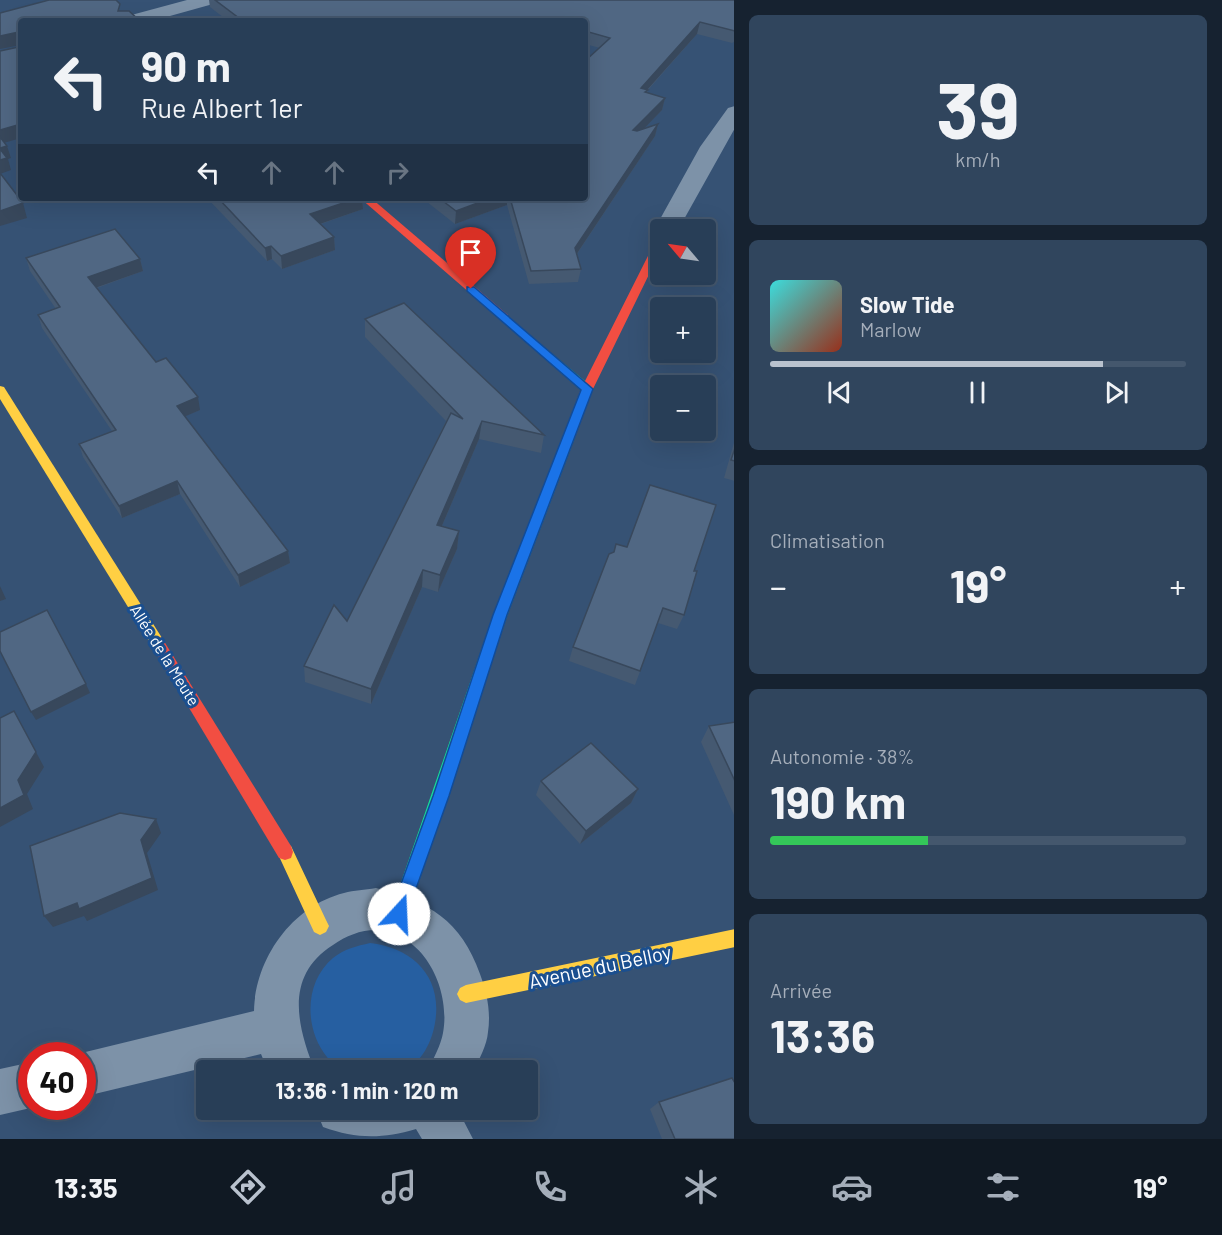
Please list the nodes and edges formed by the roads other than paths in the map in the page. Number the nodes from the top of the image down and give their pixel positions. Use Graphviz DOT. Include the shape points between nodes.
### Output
graph roads {
  1 [pos="207,0"];
  2 [pos="156,18"];
  3 [pos="734,113"];
  4 [pos="368,201"];
  5 [pos="672,219"];
  6 [pos="650,262"];
  7 [pos="587,389"];
  8 [pos="0,390"];
  9 [pos="399,914"];
  10 [pos="320,926"];
  11 [pos="734,938"];
  12 [pos="466,994"];
  13 [pos="276,1028"];
  14 [pos="286,1060"];
  15 [pos="457,1060"];
  16 [pos="96,1071"];
  17 [pos="18,1088"];
  18 [pos="0,1092"];
  19 [pos="437,1120"];
  20 [pos="449,1139"];
  1 -- 2 [label="street"];
  3 -- 5 [label="street"];
  4 -- 7 [label="street"];
  6 -- 7 [label="street"];
  7 -- 9 [label="street" via="500,615"];
  8 -- 10 [label="street, Allée de la Meute" via="278,837"];
  9 -- 10 [label="street" via="371,910 344,914"];
  9 -- 12 [label="street" via="442,943 458,967"];
  10 -- 13 [label="street" via="299,945 284,969 276,998"];
  11 -- 12 [label="street, Avenue du Belloy"];
  12 -- 15 [label="street" via="468,1024"];
  13 -- 14 [label="street"];
  13 -- 16 [label="street"];
  17 -- 18 [label="street"];
  19 -- 20 [label="street"];
}
